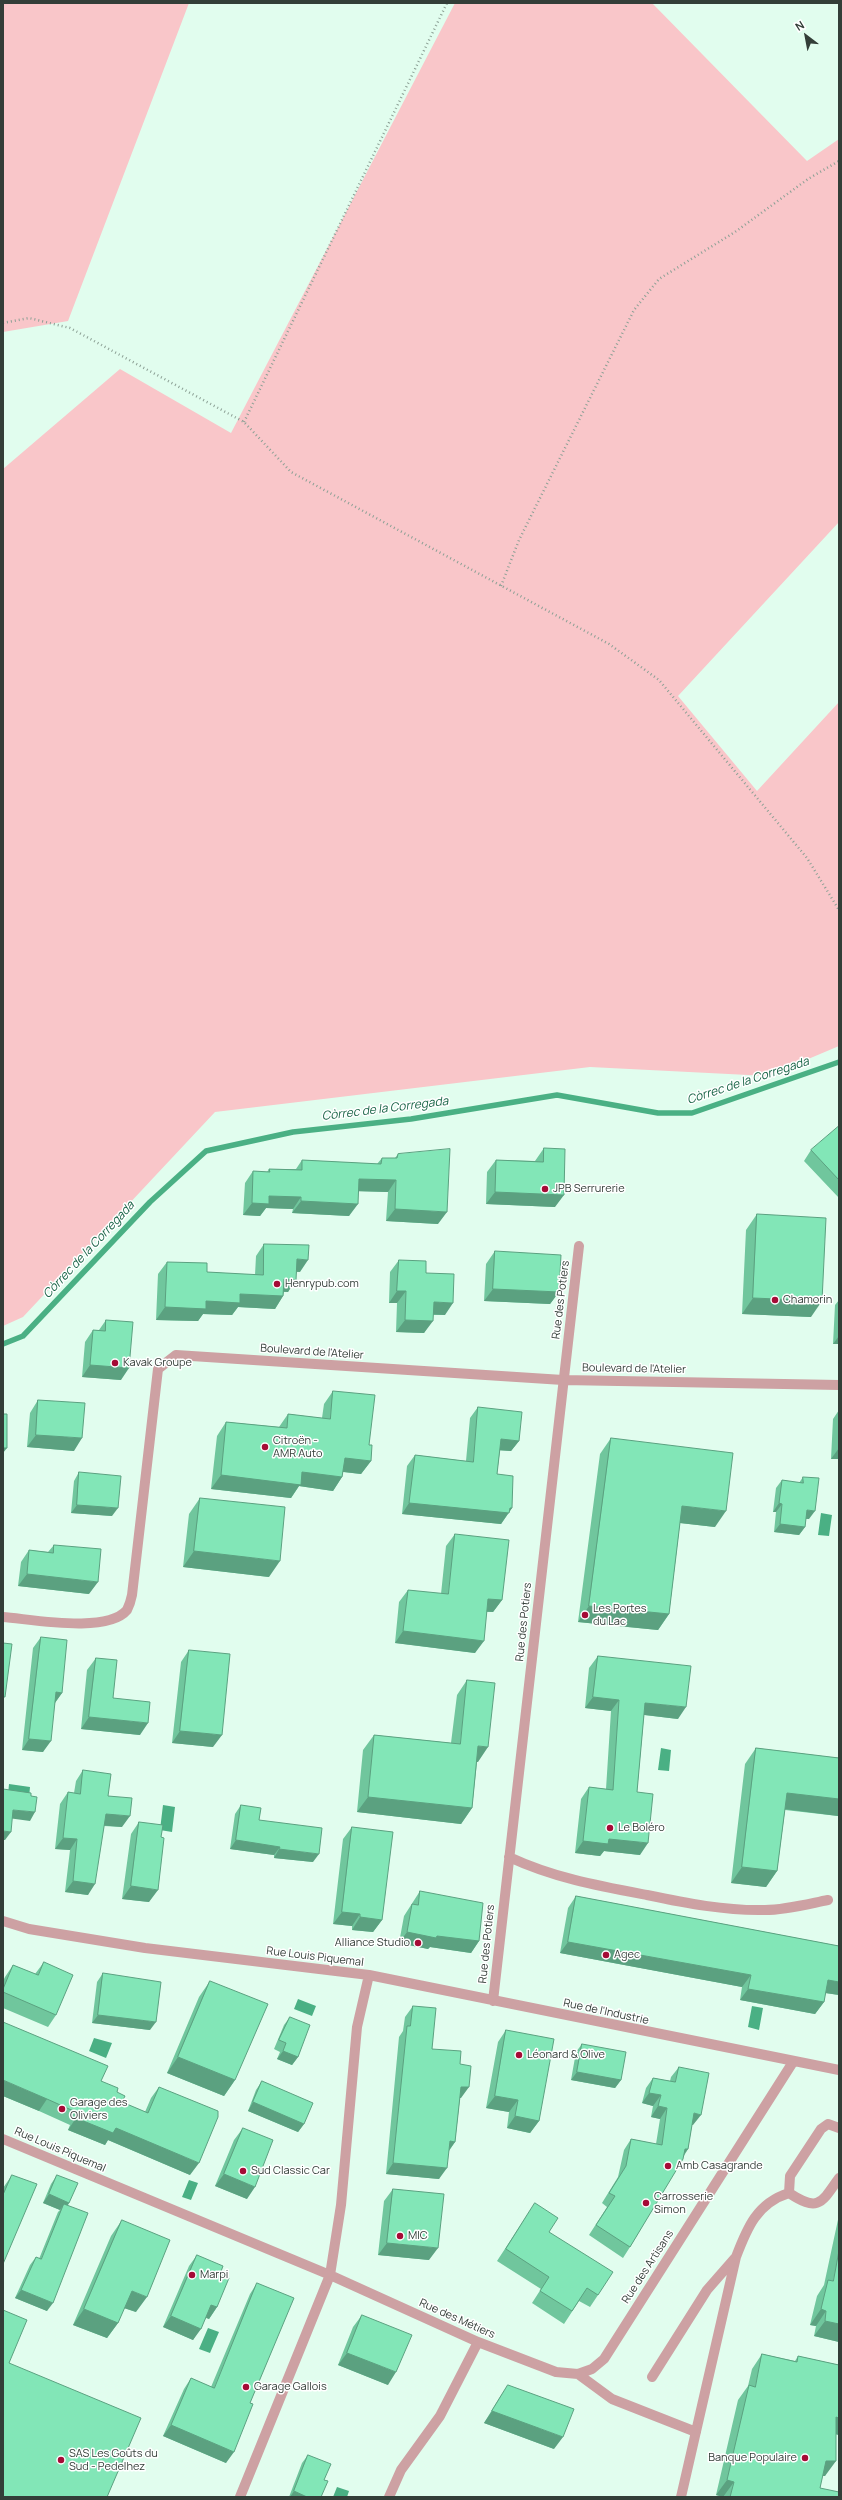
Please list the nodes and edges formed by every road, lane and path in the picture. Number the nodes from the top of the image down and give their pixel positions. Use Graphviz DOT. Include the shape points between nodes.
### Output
graph roads {
  1 [pos="447,3"];
  2 [pos="839,161"];
  3 [pos="3,323"];
  4 [pos="244,422"];
  5 [pos="501,586"];
  6 [pos="839,910"];
  7 [pos="580,1246"];
  8 [pos="563,1380"];
  9 [pos="839,1386"];
  10 [pos="3,1617"];
  11 [pos="509,1858"];
  12 [pos="828,1900"];
  13 [pos="4,1925"];
  14 [pos="369,1976"];
  15 [pos="493,2000"];
  16 [pos="793,2062"];
  17 [pos="839,2070"];
  18 [pos="839,2128"];
  19 [pos="3,2139"];
  20 [pos="839,2178"];
  21 [pos="789,2193"];
  22 [pos="736,2257"];
  23 [pos="330,2275"];
  24 [pos="478,2342"];
  25 [pos="578,2374"];
  26 [pos="652,2377"];
  27 [pos="696,2432"];
  28 [pos="240,2497"];
  29 [pos="390,2497"];
  30 [pos="681,2497"];
  1 -- 4 [label="path"];
  2 -- 5 [label="path" via="735,232 659,279 634,310 519,540"];
  3 -- 4 [label="path" via="29,318 70,328"];
  4 -- 5 [label="path" via="291,472"];
  5 -- 6 [label="path" via="609,644 659,680 807,858"];
  7 -- 8 [label="street, Rue des Potiers"];
  8 -- 9 [label="street, Boulevard de l'Atelier"];
  8 -- 10 [label="street, Boulevard de l'Atelier" via="176,1355 158,1369 132,1595 126,1610 113,1618 87,1625"];
  8 -- 11 [label="street, Rue des Potiers"];
  11 -- 12 [label="street" via="577,1882 676,1901 767,1910"];
  11 -- 15 [label="street, Rue des Potiers"];
  13 -- 14 [label="street, Rue Louis Piquemal" via="145,1948"];
  14 -- 15 [label="street, Rue de l'Industrie"];
  14 -- 23 [label="street, Rue Louis Piquemal" via="357,2026 341,2204"];
  15 -- 16 [label="street, Rue de l'Industrie"];
  16 -- 17 [label="street, Rue de l'Industrie"];
  16 -- 25 [label="street, Rue des Artisans" via="604,2359 592,2369"];
  18 -- 21 [label="street" via="828,2124 821,2129 790,2176"];
  19 -- 23 [label="street, Rue Louis Piquemal"];
  20 -- 21 [label="street" via="824,2200 817,2204 804,2203"];
  21 -- 22 [label="street" via="773,2198 756,2216 746,2231"];
  22 -- 26 [label="street" via="707,2290"];
  22 -- 27 [label="street"];
  23 -- 24 [label="street, Rue des Métiers"];
  23 -- 28 [label="street, Rue Louis Piquemal"];
  24 -- 25 [label="street, Rue des Métiers" via="556,2372"];
  24 -- 29 [label="street" via="440,2416 401,2470"];
  25 -- 27 [label="street" via="612,2399"];
  27 -- 30 [label="street"];
}
